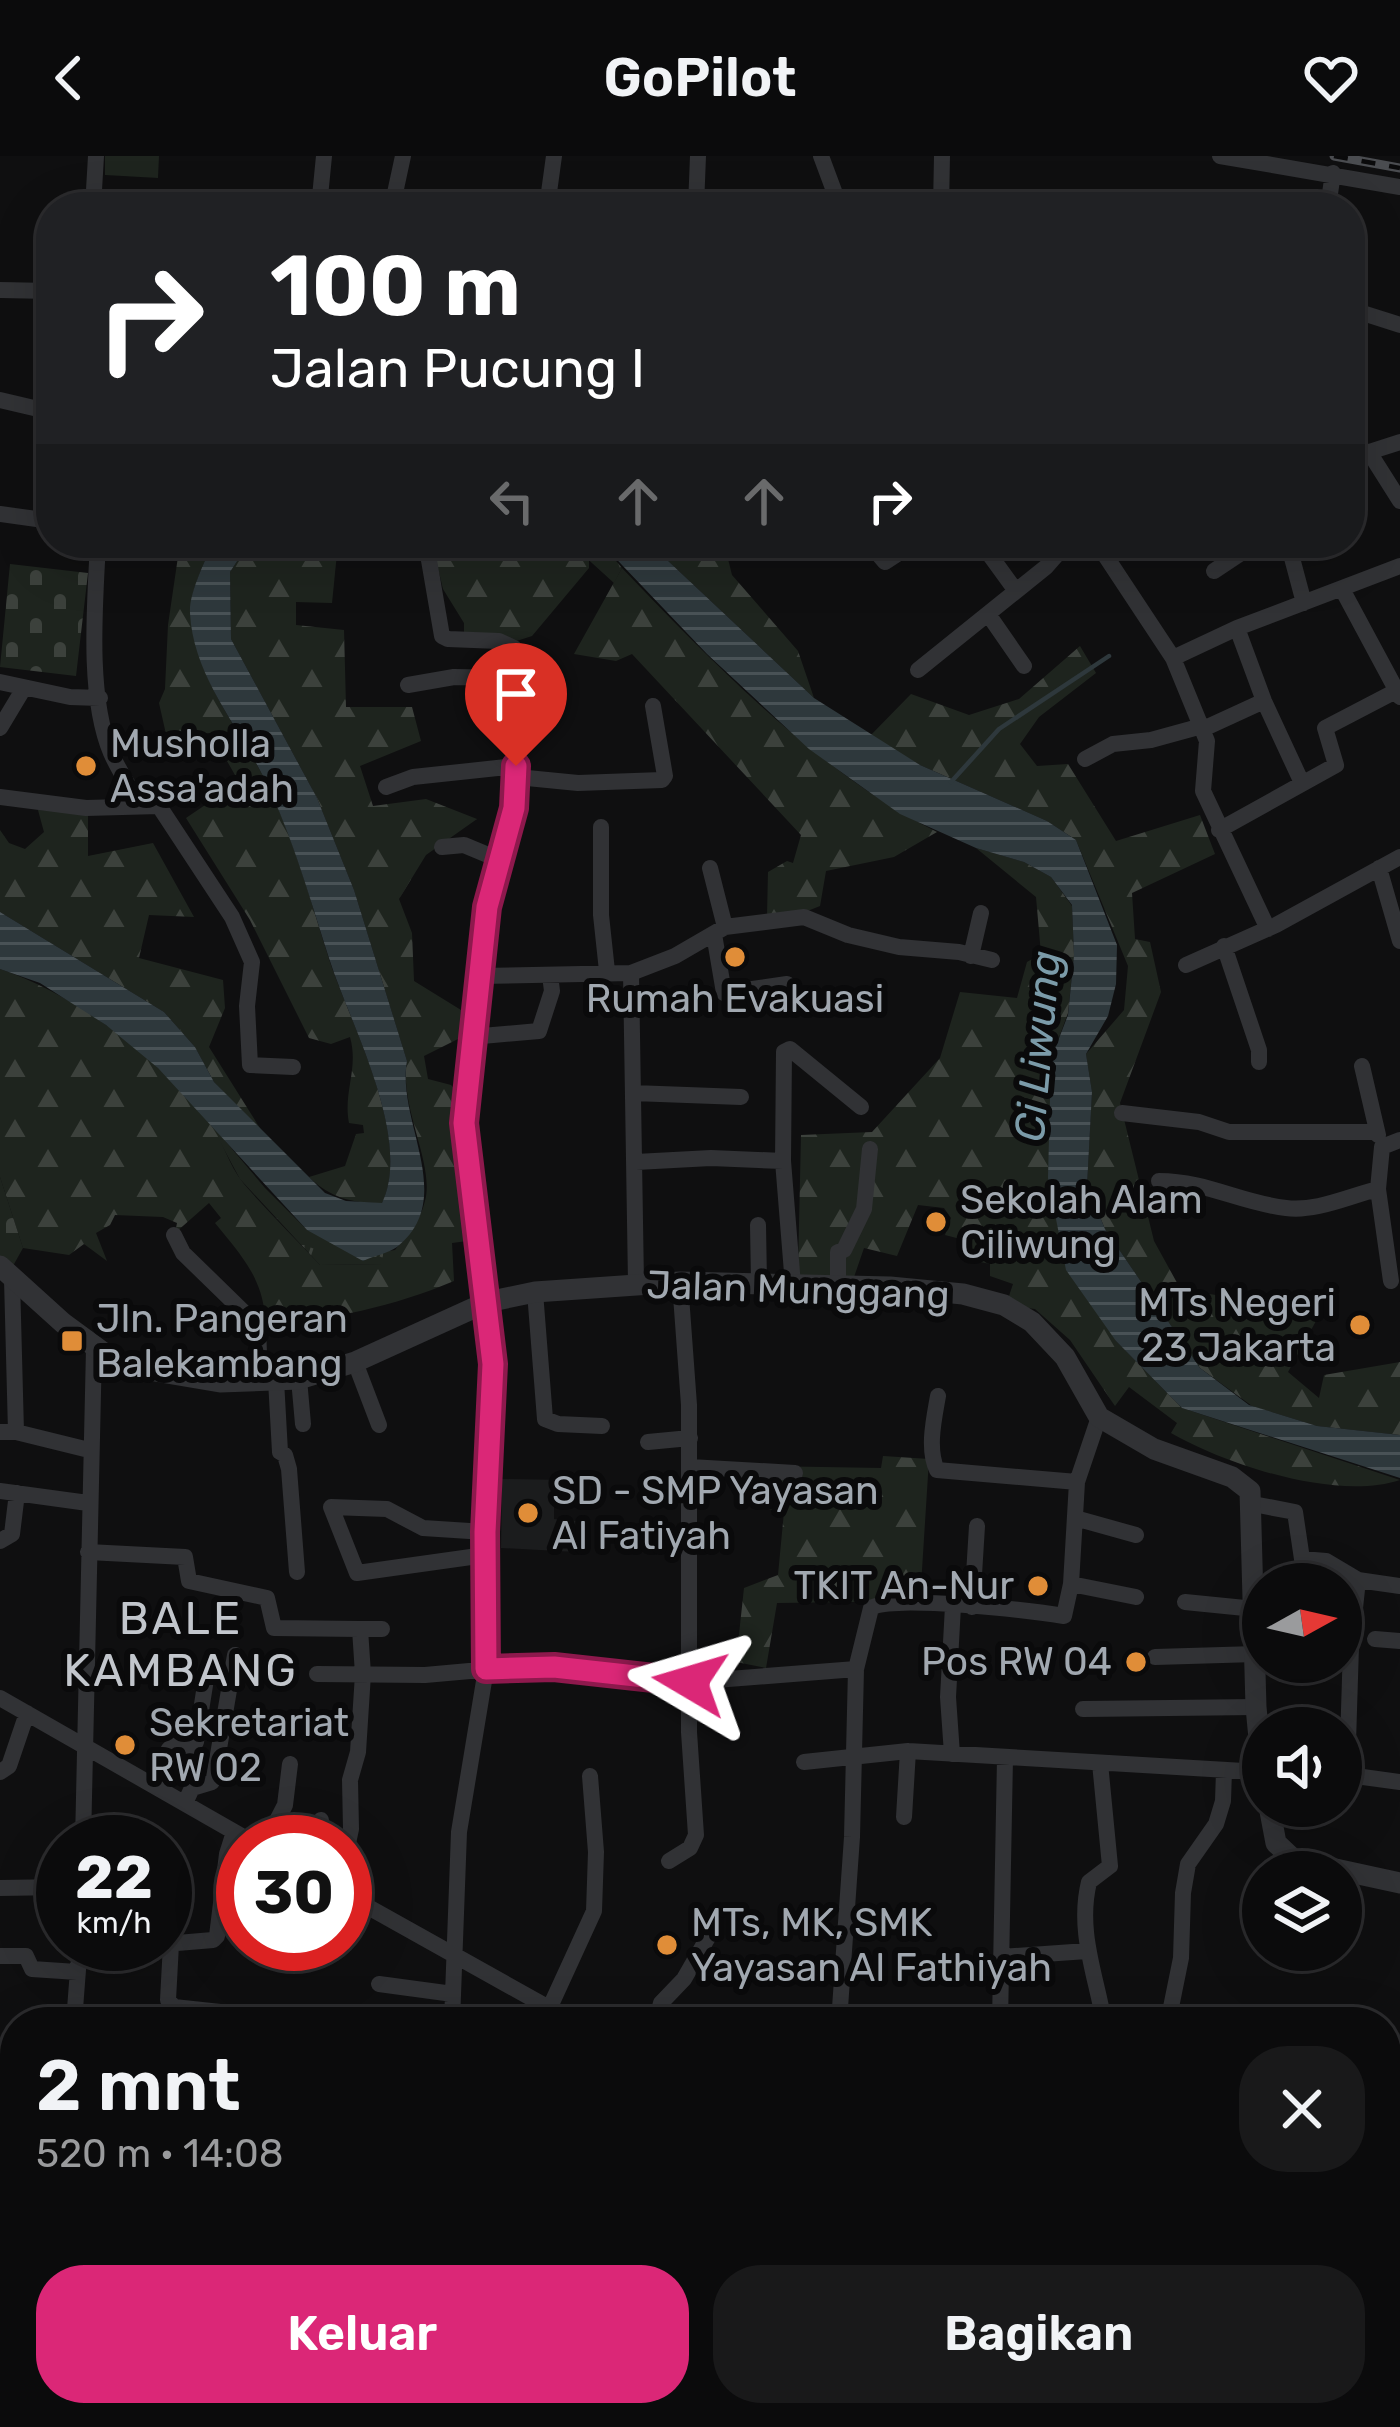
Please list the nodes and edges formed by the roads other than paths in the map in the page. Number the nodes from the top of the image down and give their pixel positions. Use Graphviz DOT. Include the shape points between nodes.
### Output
graph roads {
  1 [pos="95,156"];
  2 [pos="324,156"];
  3 [pos="403,156"];
  4 [pos="554,156"];
  5 [pos="698,156"];
  6 [pos="821,156"];
  7 [pos="942,156"];
  8 [pos="1220,156"];
  9 [pos="1333,172"];
  10 [pos="1400,187"];
  11 [pos="94,192"];
  12 [pos="320,192"];
  13 [pos="395,192"];
  14 [pos="549,192"];
  15 [pos="697,192"];
  16 [pos="834,192"];
  17 [pos="941,192"];
  18 [pos="1330,192"];
  19 [pos="0,290"];
  20 [pos="36,291"];
  21 [pos="1365,314"];
  22 [pos="1400,325"];
  23 [pos="0,400"];
  24 [pos="36,408"];
  25 [pos="1400,442"];
  26 [pos="1365,452"];
  27 [pos="1370,452"];
  28 [pos="1400,502"];
  29 [pos="0,514"];
  30 [pos="36,519"];
  31 [pos="97,558"];
  32 [pos="429,558"];
  33 [pos="992,558"];
  34 [pos="1054,558"];
  35 [pos="1106,558"];
  36 [pos="1234,558"];
  37 [pos="1292,558"];
  38 [pos="1400,566"];
  39 [pos="1214,571"];
  40 [pos="1342,589"];
  41 [pos="1016,591"];
  42 [pos="1304,603"];
  43 [pos="988,614"];
  44 [pos="1237,628"];
  45 [pos="1173,658"];
  46 [pos="1024,666"];
  47 [pos="918,670"];
  48 [pos="514,678"];
  49 [pos="0,682"];
  50 [pos="408,685"];
  51 [pos="24,688"];
  52 [pos="1398,694"];
  53 [pos="100,698"];
  54 [pos="1264,701"];
  55 [pos="653,706"];
  56 [pos="1203,727"];
  57 [pos="0,728"];
  58 [pos="1085,759"];
  59 [pos="516,771"];
  60 [pos="1302,783"];
  61 [pos="386,787"];
  62 [pos="0,796"];
  63 [pos="139,804"];
  64 [pos="601,827"];
  65 [pos="1219,830"];
  66 [pos="442,847"];
  67 [pos="1400,857"];
  68 [pos="500,860"];
  69 [pos="710,868"];
  70 [pos="1379,868"];
  71 [pos="981,913"];
  72 [pos="1268,928"];
  73 [pos="720,930"];
  74 [pos="1400,941"];
  75 [pos="1224,946"];
  76 [pos="971,956"];
  77 [pos="992,960"];
  78 [pos="1186,965"];
  79 [pos="607,971"];
  80 [pos="631,973"];
  81 [pos="550,975"];
  82 [pos="479,976"];
  83 [pos="788,984"];
  84 [pos="482,1036"];
  85 [pos="1259,1062"];
  86 [pos="1362,1066"];
  87 [pos="293,1067"];
  88 [pos="633,1094"];
  89 [pos="741,1096"];
  90 [pos="860,1107"];
  91 [pos="1122,1114"];
  92 [pos="1386,1140"];
  93 [pos="870,1149"];
  94 [pos="783,1161"];
  95 [pos="636,1162"];
  96 [pos="1159,1180"];
  97 [pos="1378,1189"];
  98 [pos="758,1226"];
  99 [pos="175,1235"];
  100 [pos="1394,1250"];
  101 [pos="6,1273"];
  102 [pos="1391,1281"];
  103 [pos="680,1282"];
  104 [pos="759,1282"];
  105 [pos="636,1283"];
  106 [pos="793,1286"];
  107 [pos="838,1286"];
  108 [pos="535,1292"];
  109 [pos="487,1302"];
  110 [pos="94,1348"];
  111 [pos="355,1361"];
  112 [pos="299,1379"];
  113 [pos="268,1381"];
  114 [pos="938,1396"];
  115 [pos="1099,1417"];
  116 [pos="303,1424"];
  117 [pos="379,1425"];
  118 [pos="602,1426"];
  119 [pos="8,1432"];
  120 [pos="690,1438"];
  121 [pos="649,1442"];
  122 [pos="89,1450"];
  123 [pos="690,1467"];
  124 [pos="795,1473"];
  125 [pos="1077,1482"];
  126 [pos="9,1492"];
  127 [pos="88,1503"];
  128 [pos="1253,1504"];
  129 [pos="1075,1518"];
  130 [pos="977,1526"];
  131 [pos="485,1532"];
  132 [pos="1136,1535"];
  133 [pos="0,1541"];
  134 [pos="88,1552"];
  135 [pos="485,1555"];
  136 [pos="1254,1563"];
  137 [pos="1329,1563"];
  138 [pos="297,1572"];
  139 [pos="1362,1581"];
  140 [pos="1071,1584"];
  141 [pos="1400,1586"];
  142 [pos="1136,1597"];
  143 [pos="1185,1602"];
  144 [pos="963,1607"];
  145 [pos="1242,1608"];
  146 [pos="360,1629"];
  147 [pos="382,1629"];
  148 [pos="1375,1639"];
  149 [pos="1400,1641"];
  150 [pos="1242,1654"];
  151 [pos="235,1655"];
  152 [pos="1155,1657"];
  153 [pos="486,1669"];
  154 [pos="856,1670"];
  155 [pos="316,1674"];
  156 [pos="363,1674"];
  157 [pos="206,1679"];
  158 [pos="690,1682"];
  159 [pos="1256,1683"];
  160 [pos="0,1697"];
  161 [pos="1242,1707"];
  162 [pos="1256,1707"];
  163 [pos="1083,1709"];
  164 [pos="27,1713"];
  165 [pos="85,1747"];
  166 [pos="908,1751"];
  167 [pos="952,1754"];
  168 [pos="856,1755"];
  169 [pos="1005,1758"];
  170 [pos="804,1762"];
  171 [pos="1100,1763"];
  172 [pos="290,1764"];
  173 [pos="1224,1771"];
  174 [pos="1242,1771"];
  175 [pos="0,1772"];
  176 [pos="590,1776"];
  177 [pos="1362,1777"];
  178 [pos="1400,1782"];
  179 [pos="151,1784"];
  180 [pos="185,1803"];
  181 [pos="84,1815"];
  182 [pos="280,1815"];
  183 [pos="351,1815"];
  184 [pos="904,1817"];
  185 [pos="216,1821"];
  186 [pos="1273,1827"];
  187 [pos="669,1861"];
  188 [pos="1400,1882"];
  189 [pos="36,1887"];
  190 [pos="0,1888"];
  191 [pos="372,1909"];
  192 [pos="711,1932"];
  193 [pos="1087,1951"];
  194 [pos="455,1954"];
  195 [pos="0,1956"];
  196 [pos="1001,1957"];
  197 [pos="168,1971"];
  198 [pos="77,1972"];
  199 [pos="379,1984"];
  200 [pos="453,1994"];
  201 [pos="75,2007"];
  202 [pos="174,2007"];
  203 [pos="453,2007"];
  204 [pos="550,2007"];
  205 [pos="660,2007"];
  206 [pos="839,2007"];
  207 [pos="1000,2007"];
  208 [pos="1100,2007"];
  209 [pos="1171,2007"];
  1 -- 11 [label="street"];
  2 -- 12 [label="street"];
  3 -- 13 [label="street"];
  4 -- 14 [label="street"];
  5 -- 15 [label="street"];
  6 -- 16 [label="street"];
  7 -- 17 [label="street"];
  8 -- 9 [label="street"];
  9 -- 10 [label="street"];
  9 -- 18 [label="street"];
  19 -- 20 [label="street"];
  21 -- 22 [label="street"];
  23 -- 24 [label="street"];
  25 -- 27 [label="street"];
  26 -- 27 [label="street"];
  27 -- 28 [label="street"];
  29 -- 30 [label="street"];
  31 -- 53 [label="street"];
  32 -- 48 [label="street" via="442,636 514,648"];
  33 -- 41 [label="street"];
  34 -- 41 [label="street"];
  35 -- 45 [label="street"];
  36 -- 39 [label="street"];
  37 -- 42 [label="street"];
  38 -- 40 [label="street"];
  40 -- 42 [label="street"];
  40 -- 52 [label="street"];
  41 -- 43 [label="street"];
  42 -- 44 [label="street"];
  43 -- 46 [label="street"];
  43 -- 47 [label="street"];
  44 -- 45 [label="street"];
  44 -- 54 [label="street"];
  45 -- 56 [label="street"];
  48 -- 50 [label="street"];
  48 -- 59 [label="street"];
  49 -- 51 [label="street"];
  51 -- 53 [label="street"];
  51 -- 57 [label="street"];
  52 -- 60 [label="street" via="1325,728 1336,765"];
  53 -- 63 [label="street" via="111,753"];
  54 -- 56 [label="street"];
  54 -- 60 [label="street"];
  55 -- 59 [label="street" via="662,780 578,783"];
  56 -- 58 [label="street" via="1113,744"];
  56 -- 65 [label="street" via="1203,791"];
  59 -- 61 [label="street" via="413,777"];
  59 -- 68 [label="street"];
  60 -- 65 [label="street"];
  62 -- 63 [label="street" via="86,808"];
  63 -- 87 [label="street" via="159,806 167,816 241,934 252,962 250,1065"];
  64 -- 79 [label="street"];
  65 -- 72 [label="street"];
  66 -- 68 [label="street" via="464,845"];
  67 -- 70 [label="street"];
  68 -- 82 [label="street"];
  69 -- 73 [label="street"];
  70 -- 72 [label="street"];
  70 -- 74 [label="street"];
  71 -- 76 [label="street"];
  72 -- 75 [label="street"];
  73 -- 76 [label="street" via="804,917 899,947"];
  73 -- 80 [label="street"];
  73 -- 83 [label="street" via="724,993"];
  75 -- 78 [label="street"];
  75 -- 85 [label="street"];
  76 -- 77 [label="street"];
  79 -- 80 [label="street"];
  79 -- 81 [label="street"];
  80 -- 88 [label="street"];
  81 -- 82 [label="street"];
  81 -- 84 [label="street" via="539,1030"];
  82 -- 109 [label="street" via="464,1123"];
  86 -- 92 [label="street"];
  88 -- 89 [label="street"];
  88 -- 95 [label="street"];
  90 -- 94 [label="street" via="786,1049"];
  91 -- 92 [label="street" via="1229,1132"];
  92 -- 97 [label="street"];
  93 -- 107 [label="street" via="864,1209 838,1252"];
  94 -- 95 [label="street"];
  94 -- 106 [label="street"];
  95 -- 105 [label="street"];
  96 -- 97 [label="street" via="1191,1180 1286,1208"];
  97 -- 100 [label="street"];
  98 -- 104 [label="street"];
  99 -- 113 [label="street" via="258,1326"];
  100 -- 102 [label="street"];
  101 -- 110 [label="street, Jalan Munggang"];
  101 -- 119 [label="street"];
  103 -- 104 [label="street, Jalan Munggang"];
  103 -- 105 [label="street, Jalan Munggang"];
  103 -- 120 [label="street"];
  104 -- 106 [label="street, Jalan Munggang"];
  105 -- 108 [label="street, Jalan Munggang"];
  106 -- 107 [label="street, Jalan Munggang"];
  107 -- 115 [label="street, Jalan Munggang" via="963,1294 1004,1305 1065,1357"];
  108 -- 109 [label="street, Jalan Munggang"];
  108 -- 118 [label="street" via="545,1419"];
  109 -- 111 [label="street, Jalan Munggang"];
  109 -- 131 [label="street" via="493,1364"];
  110 -- 113 [label="street, Jalan Munggang" via="179,1376"];
  110 -- 122 [label="street"];
  111 -- 112 [label="street, Jalan Munggang"];
  111 -- 117 [label="street"];
  112 -- 113 [label="street, Jalan Munggang"];
  112 -- 116 [label="street"];
  113 -- 138 [label="street" via="289,1468"];
  114 -- 125 [label="street" via="937,1470"];
  115 -- 125 [label="street"];
  115 -- 128 [label="street" via="1154,1449 1232,1477"];
  119 -- 122 [label="street"];
  120 -- 121 [label="street"];
  120 -- 123 [label="street"];
  122 -- 127 [label="street"];
  123 -- 124 [label="street"];
  123 -- 158 [label="street"];
  125 -- 129 [label="street"];
  126 -- 127 [label="street"];
  126 -- 133 [label="street" via="12,1534"];
  127 -- 134 [label="street"];
  128 -- 136 [label="street"];
  128 -- 137 [label="street" via="1295,1512 1302,1559"];
  129 -- 132 [label="street"];
  129 -- 140 [label="street"];
  130 -- 144 [label="street"];
  131 -- 135 [label="street"];
  131 -- 135 [label="street" via="423,1528 387,1509 331,1507 357,1573"];
  134 -- 146 [label="street" via="184,1557 189,1581 266,1598 274,1628"];
  134 -- 165 [label="street"];
  135 -- 153 [label="street"];
  139 -- 141 [label="street"];
  140 -- 142 [label="street"];
  140 -- 144 [label="street" via="1064,1616"];
  143 -- 145 [label="street"];
  144 -- 154 [label="street" via="875,1603"];
  144 -- 167 [label="street" via="948,1697"];
  146 -- 147 [label="street"];
  146 -- 156 [label="street"];
  148 -- 149 [label="street"];
  150 -- 152 [label="street"];
  151 -- 180 [label="street" via="214,1778 192,1788"];
  153 -- 156 [label="street"];
  153 -- 158 [label="street" via="554,1667"];
  153 -- 194 [label="street" via="462,1807"];
  154 -- 158 [label="street"];
  154 -- 168 [label="street"];
  155 -- 156 [label="street"];
  156 -- 183 [label="street"];
  157 -- 179 [label="street" via="196,1742 173,1745"];
  158 -- 187 [label="street" via="695,1835"];
  159 -- 162 [label="street"];
  160 -- 164 [label="street"];
  161 -- 163 [label="street"];
  164 -- 165 [label="street"];
  164 -- 175 [label="street"];
  165 -- 179 [label="street"];
  165 -- 181 [label="street"];
  166 -- 167 [label="street"];
  166 -- 168 [label="street"];
  166 -- 184 [label="street"];
  167 -- 169 [label="street"];
  168 -- 170 [label="street"];
  168 -- 206 [label="street"];
  169 -- 171 [label="street"];
  169 -- 196 [label="street"];
  171 -- 173 [label="street"];
  171 -- 193 [label="street" via="1110,1866 1088,1887"];
  172 -- 182 [label="street"];
  173 -- 174 [label="street"];
  173 -- 209 [label="street" via="1216,1824 1188,1864"];
  176 -- 204 [label="street" via="594,1911"];
  177 -- 178 [label="street"];
  179 -- 180 [label="street"];
  180 -- 185 [label="street"];
  186 -- 188 [label="street" via="1294,1860"];
  189 -- 190 [label="street"];
  191 -- 194 [label="street"];
  192 -- 205 [label="street"];
  193 -- 196 [label="street"];
  193 -- 208 [label="street"];
  194 -- 200 [label="street"];
  194 -- 204 [label="street"];
  195 -- 198 [label="street" via="28,1956 32,1969"];
  196 -- 207 [label="street"];
  197 -- 202 [label="street"];
  198 -- 201 [label="street"];
  199 -- 200 [label="street"];
  200 -- 203 [label="street"];
}
